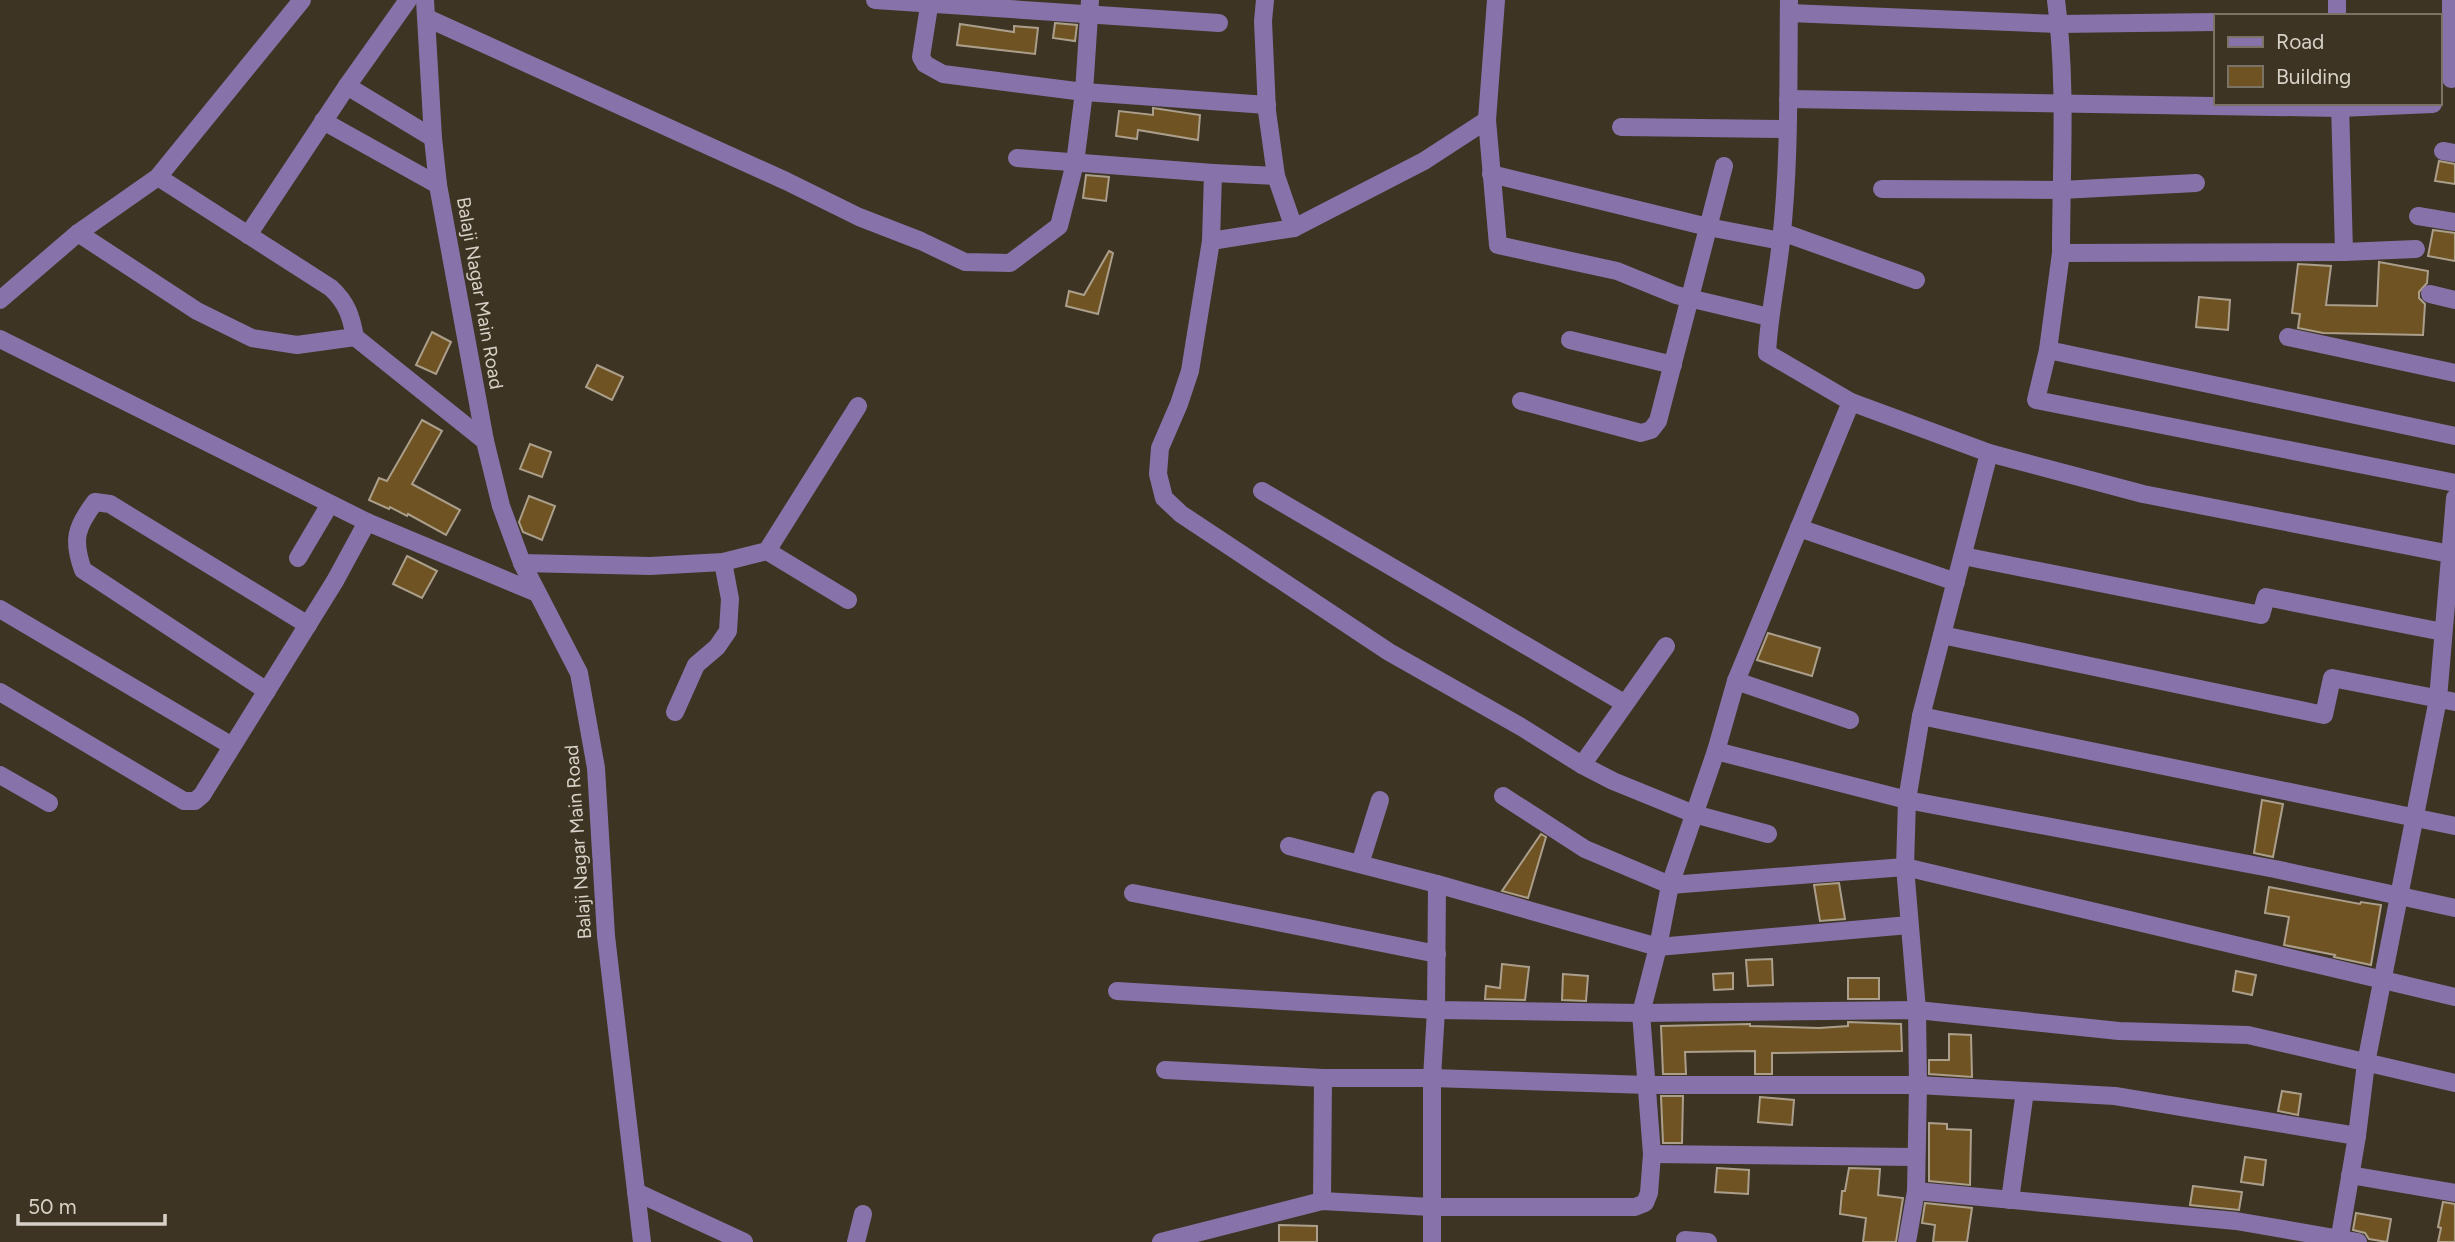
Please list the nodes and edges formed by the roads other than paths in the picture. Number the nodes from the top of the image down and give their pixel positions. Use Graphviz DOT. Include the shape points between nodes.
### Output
graph roads {
  1 [pos="302,0"];
  2 [pos="408,0"];
  3 [pos="875,0"];
  4 [pos="1265,0"];
  5 [pos="1496,0"];
  6 [pos="2056,0"];
  7 [pos="930,2"];
  8 [pos="1789,6"];
  9 [pos="1089,7"];
  10 [pos="426,9"];
  11 [pos="2449,10"];
  12 [pos="2214,22"];
  13 [pos="1219,23"];
  14 [pos="2059,24"];
  15 [pos="2455,78"];
  16 [pos="346,86"];
  17 [pos="1084,92"];
  18 [pos="1788,99"];
  19 [pos="2061,103"];
  20 [pos="1267,105"];
  21 [pos="2214,105"];
  22 [pos="2247,105"];
  23 [pos="2386,105"];
  24 [pos="2340,106"];
  25 [pos="1487,120"];
  26 [pos="323,121"];
  27 [pos="1621,127"];
  28 [pos="1787,129"];
  29 [pos="433,138"];
  30 [pos="1017,158"];
  31 [pos="1075,163"];
  32 [pos="1724,166"];
  33 [pos="1213,173"];
  34 [pos="1491,174"];
  35 [pos="1276,176"];
  36 [pos="158,177"];
  37 [pos="2196,183"];
  38 [pos="438,185"];
  39 [pos="1882,189"];
  40 [pos="2061,190"];
  41 [pos="2418,216"];
  42 [pos="2455,222"];
  43 [pos="1708,227"];
  44 [pos="1294,228"];
  45 [pos="78,233"];
  46 [pos="248,235"];
  47 [pos="1782,237"];
  48 [pos="1211,241"];
  49 [pos="2416,249"];
  50 [pos="2344,252"];
  51 [pos="2061,253"];
  52 [pos="1916,280"];
  53 [pos="2430,294"];
  54 [pos="1690,299"];
  55 [pos="0,300"];
  56 [pos="2455,300"];
  57 [pos="1769,317"];
  58 [pos="355,337"];
  59 [pos="2288,337"];
  60 [pos="0,339"];
  61 [pos="1570,340"];
  62 [pos="2048,350"];
  63 [pos="1673,365"];
  64 [pos="2455,373"];
  65 [pos="1521,401"];
  66 [pos="1851,402"];
  67 [pos="858,406"];
  68 [pos="2455,436"];
  69 [pos="485,441"];
  70 [pos="1989,453"];
  71 [pos="2455,483"];
  72 [pos="1262,491"];
  73 [pos="2455,498"];
  74 [pos="330,504"];
  75 [pos="2455,504"];
  76 [pos="367,522"];
  77 [pos="1799,528"];
  78 [pos="767,551"];
  79 [pos="2452,554"];
  80 [pos="1963,556"];
  81 [pos="298,558"];
  82 [pos="723,562"];
  83 [pos="522,563"];
  84 [pos="1956,582"];
  85 [pos="537,593"];
  86 [pos="848,600"];
  87 [pos="0,609"];
  88 [pos="308,625"];
  89 [pos="2443,632"];
  90 [pos="1942,635"];
  91 [pos="1666,646"];
  92 [pos="1736,681"];
  93 [pos="267,691"];
  94 [pos="2446,700"];
  95 [pos="3,701"];
  96 [pos="1624,703"];
  97 [pos="675,712"];
  98 [pos="1921,716"];
  99 [pos="1850,720"];
  100 [pos="232,746"];
  101 [pos="1716,751"];
  102 [pos="1582,765"];
  103 [pos="0,775"];
  104 [pos="1503,796"];
  105 [pos="1380,800"];
  106 [pos="1907,800"];
  107 [pos="48,803"];
  108 [pos="1694,814"];
  109 [pos="2413,816"];
  110 [pos="2455,826"];
  111 [pos="1768,834"];
  112 [pos="1290,846"];
  113 [pos="1360,864"];
  114 [pos="1905,867"];
  115 [pos="1437,884"];
  116 [pos="1670,885"];
  117 [pos="1133,893"];
  118 [pos="2400,897"];
  119 [pos="2455,908"];
  120 [pos="1909,925"];
  121 [pos="1658,947"];
  122 [pos="1437,954"];
  123 [pos="2382,980"];
  124 [pos="1118,991"];
  125 [pos="2455,997"];
  126 [pos="1436,1010"];
  127 [pos="1917,1010"];
  128 [pos="1641,1013"];
  129 [pos="2366,1063"];
  130 [pos="1165,1070"];
  131 [pos="1324,1078"];
  132 [pos="1432,1078"];
  133 [pos="2455,1083"];
  134 [pos="1648,1085"];
  135 [pos="1918,1085"];
  136 [pos="2025,1091"];
  137 [pos="2357,1136"];
  138 [pos="1652,1154"];
  139 [pos="1915,1157"];
  140 [pos="2350,1175"];
  141 [pos="1916,1191"];
  142 [pos="636,1192"];
  143 [pos="2455,1193"];
  144 [pos="2010,1200"];
  145 [pos="1322,1201"];
  146 [pos="1431,1207"];
  147 [pos="863,1214"];
  148 [pos="1685,1240"];
  149 [pos="2339,1240"];
  150 [pos="642,1242"];
  151 [pos="744,1242"];
  152 [pos="856,1242"];
  153 [pos="1161,1242"];
  154 [pos="1432,1242"];
  155 [pos="1708,1242"];
  156 [pos="1907,1242"];
  157 [pos="2358,1242"];
  1 -- 36 [label="street"];
  2 -- 16 [label="street"];
  3 -- 7 [label="street"];
  4 -- 20 [label="street"];
  5 -- 25 [label="street"];
  6 -- 14 [label="street"];
  7 -- 9 [label="street"];
  7 -- 17 [label="street" via="921,57 933,70"];
  8 -- 14 [label="street"];
  8 -- 18 [label="street"];
  9 -- 13 [label="street"];
  9 -- 17 [label="street"];
  10 -- 29 [label="street, Balaji Nagar Main Road"];
  10 -- 31 [label="street" via="859,217 965,262 1010,264 1059,226"];
  11 -- 15 [label="street" via="2451,79"];
  12 -- 14 [label="street"];
  14 -- 19 [label="street"];
  16 -- 26 [label="street"];
  16 -- 29 [label="street"];
  17 -- 20 [label="street"];
  17 -- 31 [label="street"];
  18 -- 19 [label="street"];
  18 -- 28 [label="street"];
  19 -- 21 [label="street"];
  19 -- 40 [label="street"];
  20 -- 35 [label="street"];
  22 -- 24 [label="street"];
  23 -- 24 [label="street"];
  24 -- 50 [label="street"];
  25 -- 34 [label="street"];
  25 -- 44 [label="street" via="1424,161"];
  26 -- 38 [label="street"];
  26 -- 46 [label="street"];
  27 -- 28 [label="street"];
  28 -- 47 [label="street"];
  29 -- 38 [label="street, Balaji Nagar Main Road"];
  30 -- 31 [label="street"];
  31 -- 33 [label="street"];
  32 -- 43 [label="street"];
  33 -- 35 [label="street"];
  33 -- 48 [label="street"];
  34 -- 43 [label="street"];
  34 -- 54 [label="street" via="1498,245 1617,271"];
  35 -- 44 [label="street"];
  36 -- 45 [label="street"];
  36 -- 46 [label="street"];
  37 -- 40 [label="street"];
  38 -- 69 [label="street, Balaji Nagar Main Road"];
  39 -- 40 [label="street"];
  40 -- 51 [label="street"];
  41 -- 42 [label="street"];
  43 -- 47 [label="street"];
  43 -- 54 [label="street"];
  44 -- 48 [label="street"];
  45 -- 55 [label="street"];
  45 -- 58 [label="street" via="197,311 252,338 297,345"];
  46 -- 58 [label="street" via="340,297 349,310"];
  47 -- 52 [label="street"];
  47 -- 57 [label="street"];
  48 -- 102 [label="street" via="1190,370 1160,447 1157,474 1164,498 1181,514 1389,652"];
  49 -- 50 [label="street"];
  50 -- 51 [label="street"];
  51 -- 62 [label="street"];
  53 -- 56 [label="street"];
  54 -- 57 [label="street"];
  54 -- 63 [label="street"];
  57 -- 66 [label="street" via="1767,353"];
  58 -- 69 [label="street"];
  59 -- 64 [label="street"];
  60 -- 74 [label="street"];
  61 -- 63 [label="street"];
  62 -- 68 [label="street"];
  62 -- 71 [label="street" via="2036,400"];
  63 -- 65 [label="street" via="1658,421 1641,433"];
  66 -- 70 [label="street"];
  66 -- 77 [label="street"];
  67 -- 78 [label="street"];
  69 -- 83 [label="street, Balaji Nagar Main Road" via="501,506"];
  70 -- 79 [label="street" via="2143,494"];
  70 -- 80 [label="street"];
  72 -- 96 [label="street"];
  73 -- 75 [label="street"];
  74 -- 76 [label="street"];
  74 -- 81 [label="street"];
  75 -- 79 [label="street"];
  76 -- 85 [label="street"];
  76 -- 88 [label="street"];
  77 -- 84 [label="street"];
  77 -- 92 [label="street"];
  78 -- 82 [label="street"];
  78 -- 86 [label="street"];
  79 -- 89 [label="street"];
  80 -- 84 [label="street"];
  80 -- 89 [label="street" via="2261,615 2266,597"];
  82 -- 83 [label="street" via="650,566"];
  82 -- 97 [label="street" via="730,599 728,631 696,665"];
  83 -- 85 [label="street, Balaji Nagar Main Road"];
  84 -- 90 [label="street"];
  85 -- 142 [label="street, Balaji Nagar Main Road" via="579,673 596,768 606,936"];
  87 -- 100 [label="street"];
  88 -- 93 [label="street"];
  88 -- 93 [label="street" via="110,503 95,502 83,517 76,553 83,570"];
  89 -- 94 [label="street"];
  90 -- 94 [label="street" via="2324,715 2332,678"];
  90 -- 98 [label="street"];
  91 -- 96 [label="street"];
  92 -- 99 [label="street"];
  92 -- 101 [label="street"];
  93 -- 100 [label="street"];
  94 -- 109 [label="street"];
  95 -- 100 [label="street" via="184,801 195,802 202,795"];
  96 -- 102 [label="street"];
  98 -- 106 [label="street"];
  98 -- 109 [label="street"];
  101 -- 106 [label="street"];
  101 -- 108 [label="street"];
  102 -- 108 [label="street"];
  103 -- 107 [label="street"];
  104 -- 116 [label="street" via="1585,849"];
  105 -- 113 [label="street"];
  106 -- 114 [label="street"];
  106 -- 118 [label="street"];
  108 -- 111 [label="street"];
  108 -- 116 [label="street"];
  109 -- 110 [label="street"];
  109 -- 118 [label="street"];
  112 -- 113 [label="street"];
  113 -- 115 [label="street"];
  114 -- 116 [label="street"];
  114 -- 120 [label="street"];
  114 -- 123 [label="street"];
  115 -- 121 [label="street"];
  115 -- 122 [label="street"];
  116 -- 121 [label="street"];
  117 -- 122 [label="street"];
  118 -- 119 [label="street"];
  118 -- 123 [label="street"];
  120 -- 121 [label="street"];
  120 -- 127 [label="street"];
  121 -- 128 [label="street"];
  122 -- 126 [label="street"];
  123 -- 125 [label="street"];
  123 -- 129 [label="street"];
  124 -- 126 [label="street"];
  126 -- 128 [label="street"];
  126 -- 132 [label="street"];
  127 -- 128 [label="street"];
  127 -- 129 [label="street" via="2119,1031 2248,1035"];
  127 -- 135 [label="street"];
  128 -- 134 [label="street"];
  129 -- 133 [label="street"];
  129 -- 137 [label="street"];
  130 -- 131 [label="street"];
  131 -- 132 [label="street"];
  131 -- 145 [label="street"];
  132 -- 134 [label="street"];
  132 -- 146 [label="street"];
  134 -- 135 [label="street"];
  134 -- 138 [label="street"];
  135 -- 136 [label="street"];
  135 -- 139 [label="street"];
  136 -- 137 [label="street" via="2115,1096"];
  136 -- 144 [label="street"];
  137 -- 140 [label="street"];
  138 -- 139 [label="street"];
  138 -- 146 [label="street" via="1649,1193 1645,1203 1636,1207"];
  139 -- 141 [label="street"];
  140 -- 143 [label="street"];
  140 -- 149 [label="street"];
  141 -- 144 [label="street"];
  141 -- 156 [label="street"];
  142 -- 150 [label="street, Balaji Nagar Main Road"];
  142 -- 151 [label="street"];
  144 -- 149 [label="street" via="2236,1222"];
  145 -- 146 [label="street"];
  145 -- 153 [label="street"];
  146 -- 154 [label="street"];
  147 -- 152 [label="street"];
  148 -- 155 [label="street"];
  149 -- 157 [label="street"];
}
